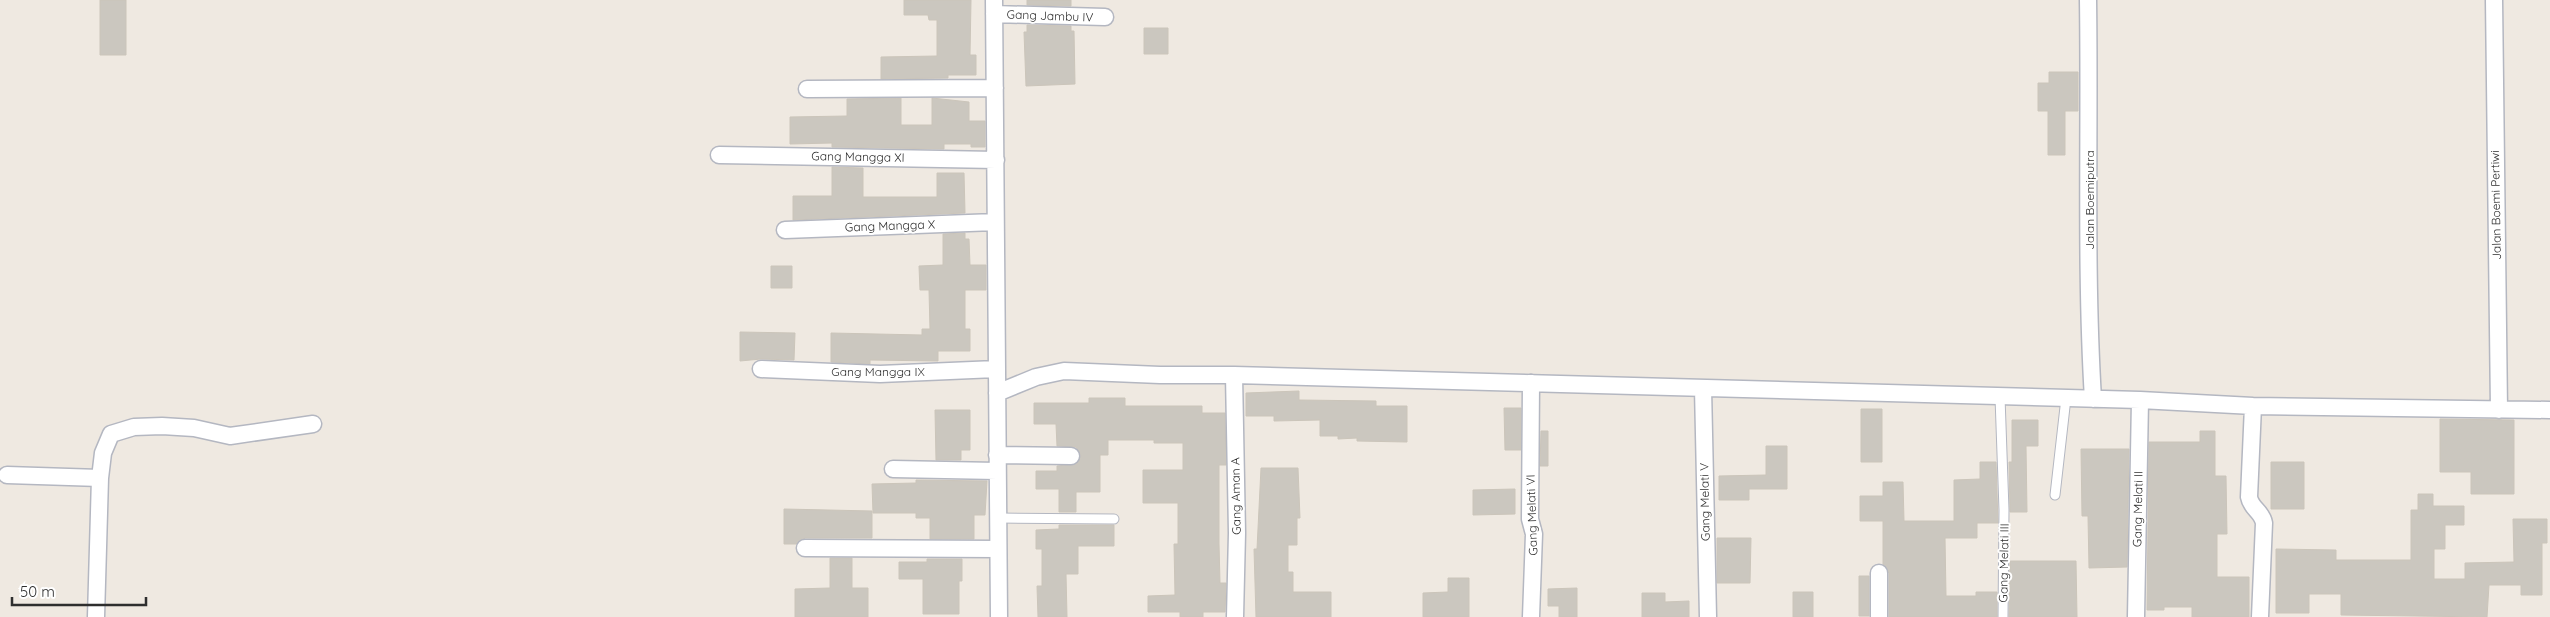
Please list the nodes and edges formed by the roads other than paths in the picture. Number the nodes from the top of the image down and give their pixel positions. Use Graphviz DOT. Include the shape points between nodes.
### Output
graph roads {
  1 [pos="2088,0"];
  2 [pos="2494,0"];
  3 [pos="994,7"];
  4 [pos="1106,17"];
  5 [pos="807,88"];
  6 [pos="994,88"];
  7 [pos="719,155"];
  8 [pos="996,160"];
  9 [pos="995,222"];
  10 [pos="785,230"];
  11 [pos="761,369"];
  12 [pos="996,370"];
  13 [pos="1234,375"];
  14 [pos="1531,383"];
  15 [pos="1703,388"];
  16 [pos="997,394"];
  17 [pos="2000,397"];
  18 [pos="2066,398"];
  19 [pos="2093,399"];
  20 [pos="2140,400"];
  21 [pos="2253,406"];
  22 [pos="2499,410"];
  23 [pos="2550,410"];
  24 [pos="312,424"];
  25 [pos="997,455"];
  26 [pos="1071,456"];
  27 [pos="893,469"];
  28 [pos="997,471"];
  29 [pos="7,476"];
  30 [pos="100,478"];
  31 [pos="2055,495"];
  32 [pos="999,518"];
  33 [pos="1114,519"];
  34 [pos="805,548"];
  35 [pos="998,550"];
  36 [pos="1880,573"];
  37 [pos="96,617"];
  38 [pos="999,617"];
  39 [pos="1235,617"];
  40 [pos="1531,617"];
  41 [pos="1708,617"];
  42 [pos="1879,617"];
  43 [pos="2003,617"];
  44 [pos="2136,617"];
  45 [pos="2260,617"];
  1 -- 19 [label="street, Jalan Boemiputra" via="2088,323"];
  2 -- 22 [label="street, Jalan Boemi Pertiwi"];
  3 -- 4 [label="street, Gang Jambu IV"];
  3 -- 6 [label="street"];
  5 -- 6 [label="street"];
  6 -- 8 [label="street"];
  7 -- 8 [label="street, Gang Mangga XI"];
  8 -- 9 [label="street"];
  9 -- 10 [label="street, Gang Mangga X"];
  9 -- 12 [label="street"];
  11 -- 12 [label="street, Gang Mangga IX" via="880,374"];
  12 -- 16 [label="street"];
  13 -- 14 [label="street"];
  13 -- 16 [label="street" via="1064,371 1036,377"];
  13 -- 39 [label="street, Gang Aman A"];
  14 -- 15 [label="street"];
  14 -- 40 [label="street, Gang Melati VI" via="1530,519 1534,534"];
  15 -- 17 [label="street"];
  15 -- 41 [label="street, Gang Melati V"];
  16 -- 25 [label="street"];
  17 -- 18 [label="street"];
  17 -- 43 [label="lane, Gang Melati III"];
  18 -- 19 [label="street"];
  18 -- 31 [label="lane"];
  19 -- 20 [label="street"];
  20 -- 21 [label="street"];
  20 -- 44 [label="street, Gang Melati II"];
  21 -- 22 [label="street"];
  21 -- 45 [label="street" via="2249,497 2251,506 2263,517 2264,523"];
  22 -- 23 [label="street"];
  24 -- 30 [label="street" via="230,436 194,428 134,428 111,434 102,453"];
  25 -- 26 [label="street"];
  25 -- 28 [label="street"];
  27 -- 28 [label="street"];
  28 -- 32 [label="street"];
  29 -- 30 [label="street"];
  30 -- 37 [label="street"];
  32 -- 33 [label="lane"];
  32 -- 35 [label="street"];
  34 -- 35 [label="street"];
  35 -- 38 [label="street"];
  36 -- 42 [label="street"];
}
